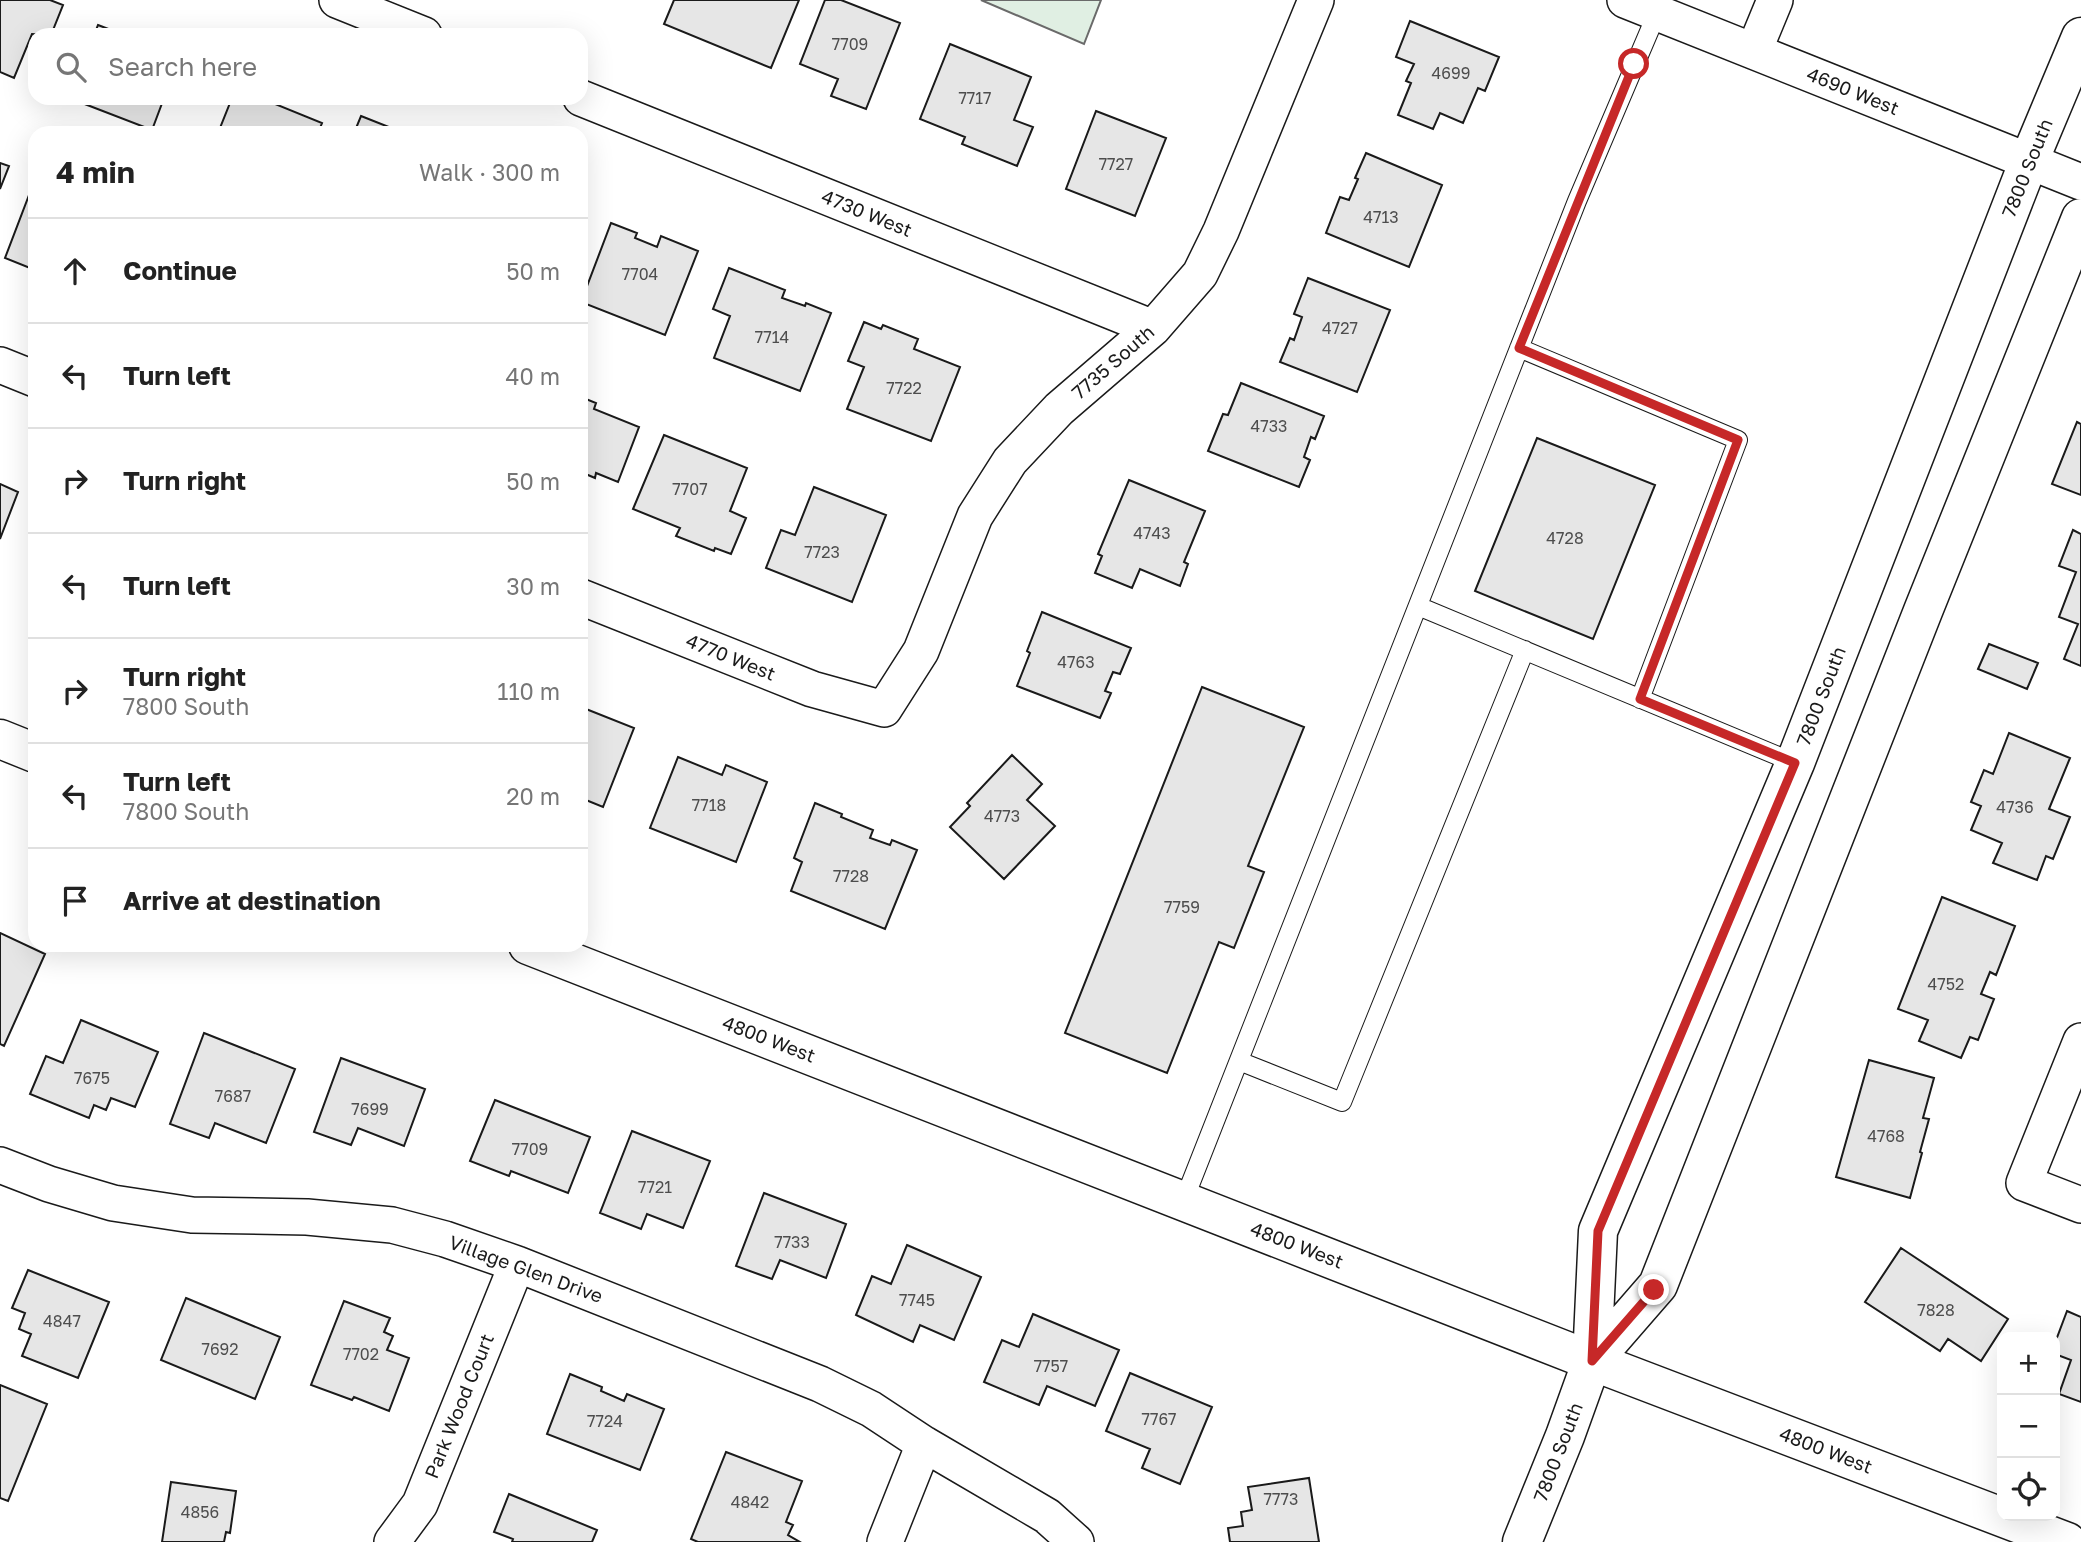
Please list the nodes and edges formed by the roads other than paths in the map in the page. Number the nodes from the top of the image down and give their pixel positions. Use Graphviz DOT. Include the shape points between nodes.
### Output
graph roads {
  1 [pos="337,0"];
  2 [pos="1316,0"];
  3 [pos="1775,0"];
  4 [pos="1641,6"];
  5 [pos="407,28"];
  6 [pos="2081,37"];
  7 [pos="1754,51"];
  8 [pos="588,101"];
  9 [pos="2029,161"];
  10 [pos="2081,182"];
  11 [pos="2081,218"];
  12 [pos="1153,328"];
  13 [pos="1519,348"];
  14 [pos="0,365"];
  15 [pos="28,376"];
  16 [pos="588,600"];
  17 [pos="1418,606"];
  18 [pos="1525,650"];
  19 [pos="1640,699"];
  20 [pos="884,709"];
  21 [pos="0,739"];
  22 [pos="28,750"];
  23 [pos="1795,763"];
  24 [pos="546,952"];
  25 [pos="2081,1041"];
  26 [pos="1238,1061"];
  27 [pos="0,1165"];
  28 [pos="1184,1200"];
  29 [pos="2081,1205"];
  30 [pos="517,1264"];
  31 [pos="1592,1361"];
  32 [pos="924,1444"];
  33 [pos="392,1542"];
  34 [pos="885,1542"];
  35 [pos="1076,1542"];
  36 [pos="1522,1542"];
  37 [pos="2067,1542"];
  1 -- 5 [label="street"];
  2 -- 12 [label="street, 7735 South" via="1216,242 1200,274"];
  3 -- 7 [label="street"];
  4 -- 7 [label="street, 4690 West"];
  4 -- 13 [label="lane" via="1582,188"];
  6 -- 9 [label="main road, 7800 South"];
  7 -- 9 [label="street, 4690 West"];
  8 -- 12 [label="street, 4730 West"];
  9 -- 10 [label="street, 4690 West"];
  9 -- 23 [label="main road, 7800 South"];
  11 -- 31 [label="main road, 7800 South" via="1658,1285"];
  12 -- 20 [label="street, 7735 South" via="1059,409 1010,461 975,516 921,651"];
  13 -- 17 [label="lane"];
  13 -- 19 [label="lane" via="1738,440"];
  14 -- 15 [label="street"];
  16 -- 20 [label="street, 4770 West" via="812,689"];
  17 -- 18 [label="lane"];
  17 -- 26 [label="lane"];
  18 -- 19 [label="lane"];
  18 -- 26 [label="lane" via="1342,1102"];
  19 -- 23 [label="lane"];
  21 -- 22 [label="main road"];
  23 -- 31 [label="main road, 7800 South" via="1598,1231"];
  24 -- 28 [label="main road, 4800 West"];
  25 -- 29 [label="street" via="2024,1183"];
  26 -- 28 [label="lane"];
  27 -- 30 [label="street, Village Glen Drive" via="113,1203 192,1214 391,1225"];
  28 -- 31 [label="main road, 4800 West"];
  30 -- 32 [label="street, Village Glen Drive" via="820,1384 871,1409"];
  30 -- 33 [label="street, Park Wood Court" via="420,1504"];
  31 -- 36 [label="main road, 7800 South"];
  31 -- 37 [label="main road, 4800 West"];
  32 -- 34 [label="street"];
  32 -- 35 [label="street, Village Glen Drive" via="1047,1516"];
}
